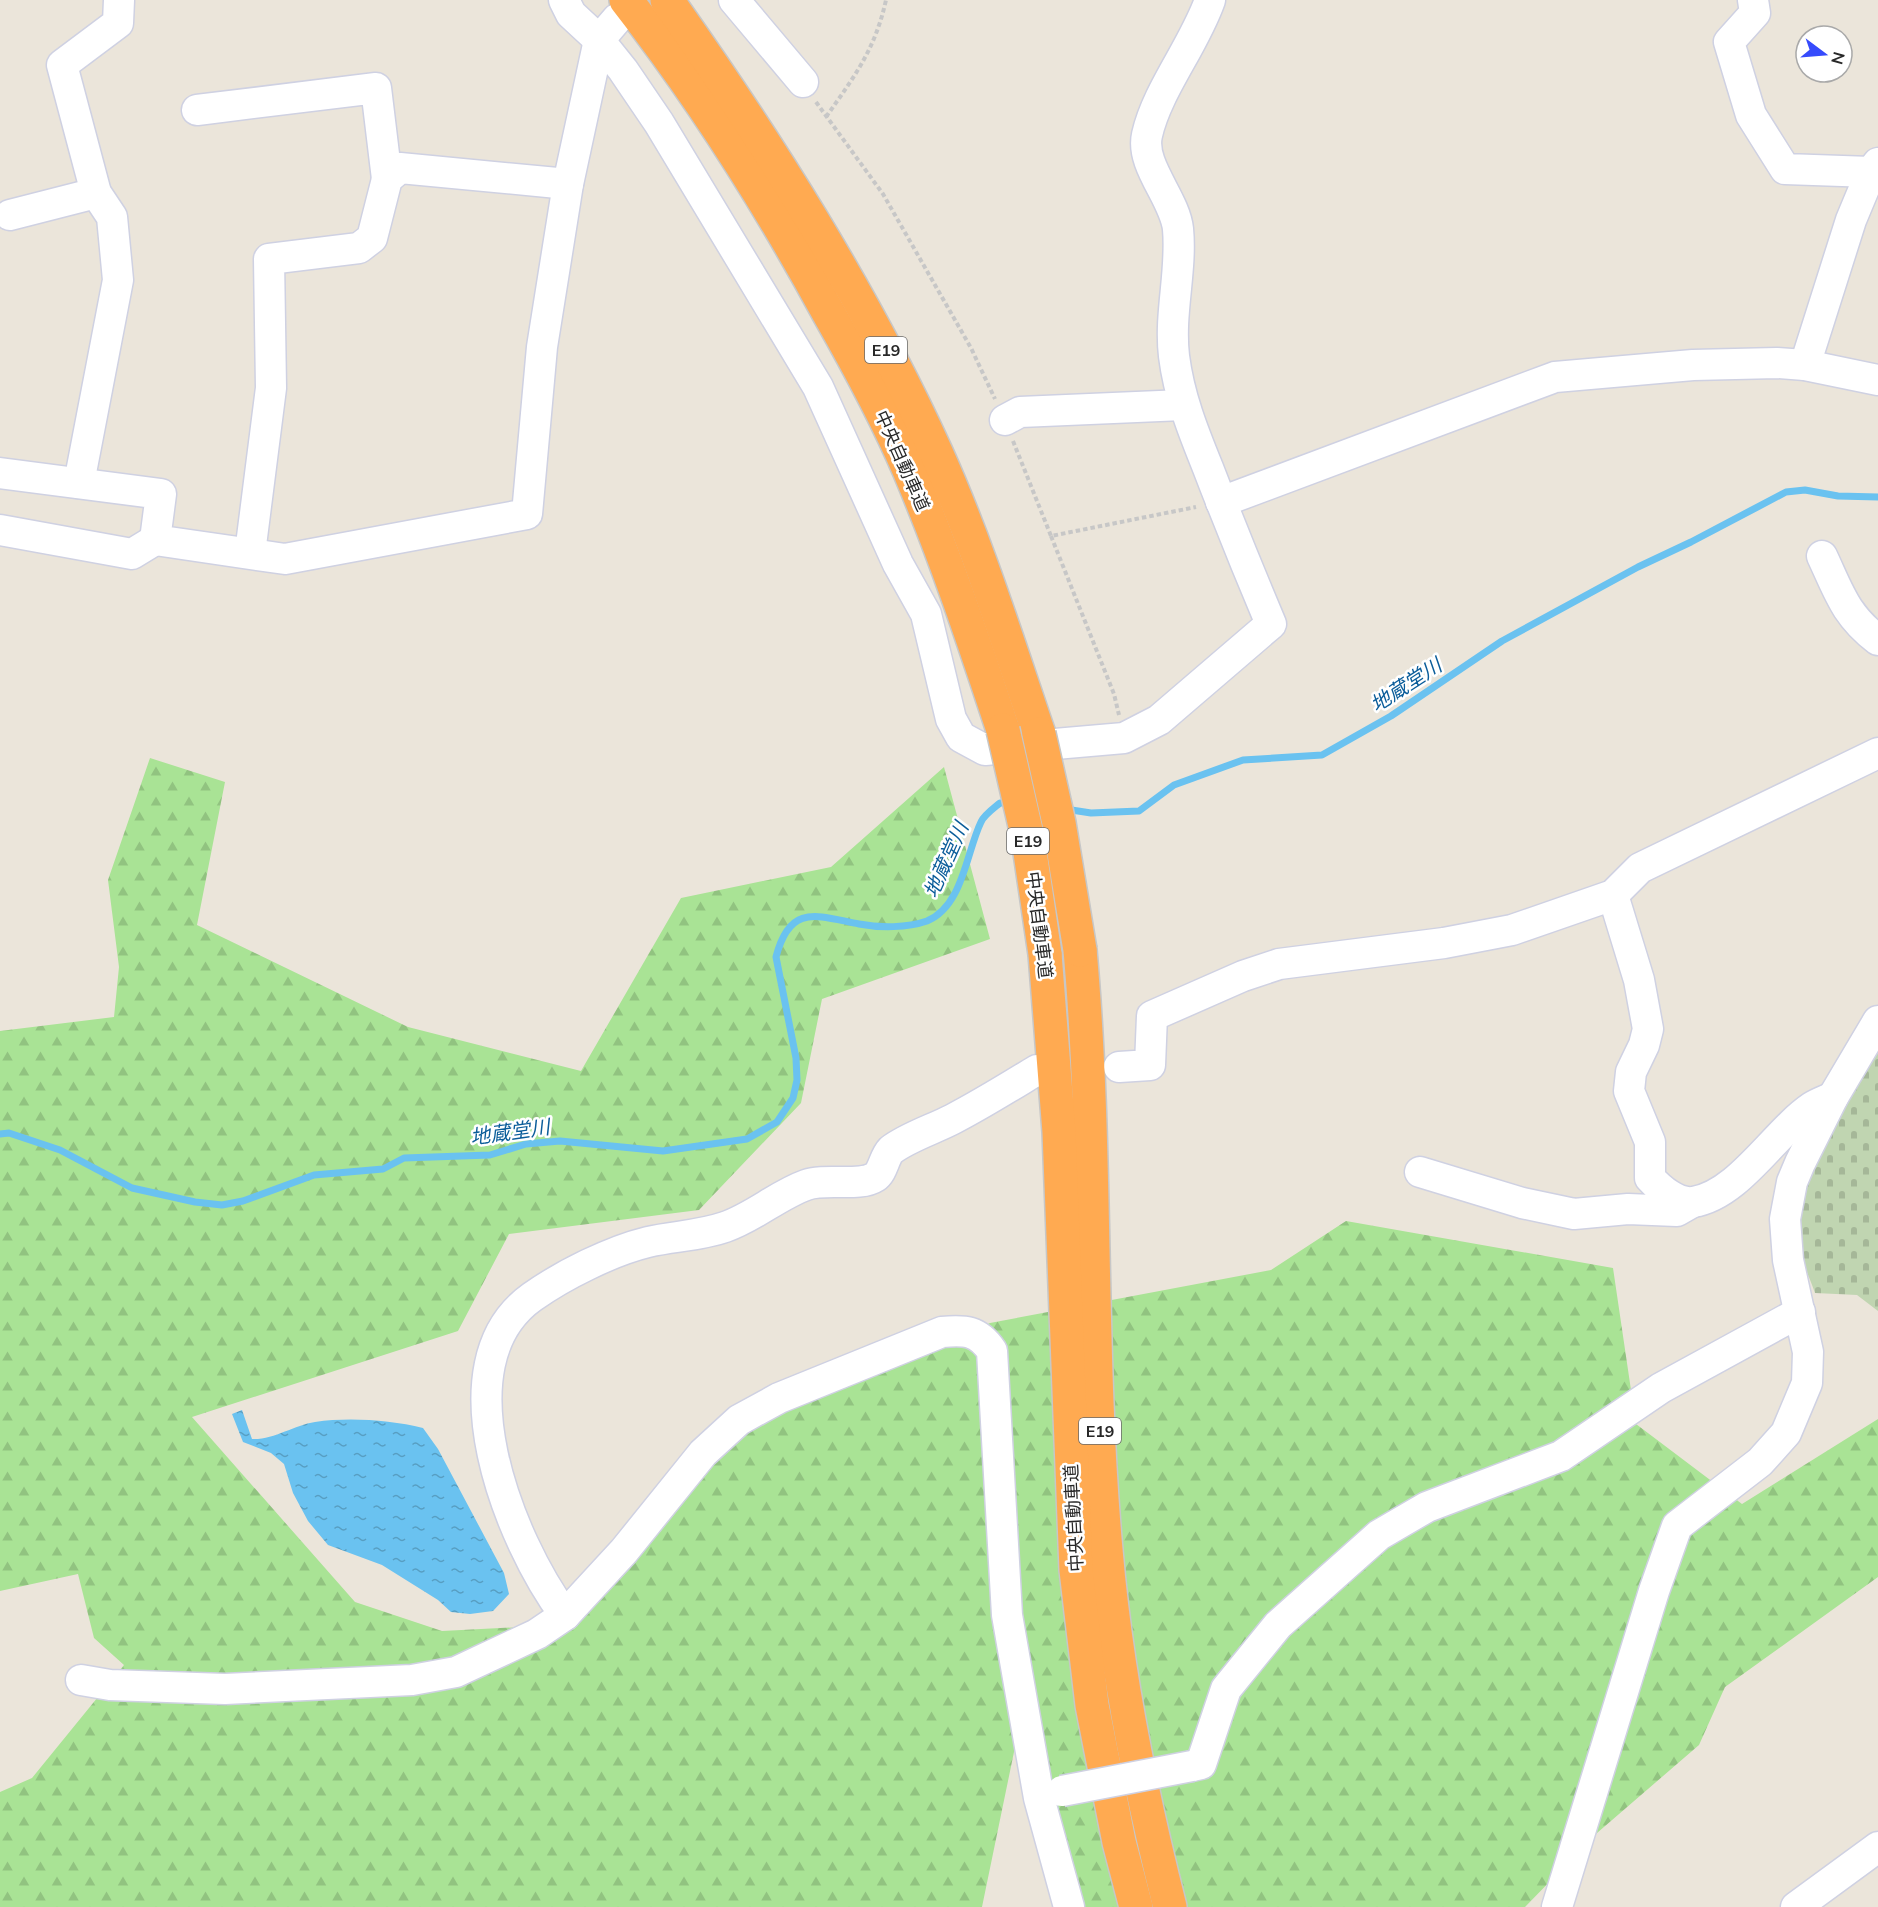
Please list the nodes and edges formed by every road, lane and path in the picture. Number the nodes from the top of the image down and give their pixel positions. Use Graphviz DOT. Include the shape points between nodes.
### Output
graph roads {
  1 [pos="119,0"];
  2 [pos="564,0"];
  3 [pos="667,0"];
  4 [pos="734,0"];
  5 [pos="886,0"];
  6 [pos="1210,0"];
  7 [pos="1754,0"];
  8 [pos="614,19"];
  9 [pos="803,82"];
  10 [pos="197,110"];
  11 [pos="826,117"];
  12 [pos="1874,167"];
  13 [pos="387,178"];
  14 [pos="568,184"];
  15 [pos="96,193"];
  16 [pos="10,215"];
  17 [pos="1805,365"];
  18 [pos="1878,380"];
  19 [pos="1183,405"];
  20 [pos="1005,420"];
  21 [pos="0,473"];
  22 [pos="79,483"];
  23 [pos="1221,502"];
  24 [pos="0,530"];
  25 [pos="1051,536"];
  26 [pos="155,540"];
  27 [pos="250,554"];
  28 [pos="1822,556"];
  29 [pos="1878,640"];
  30 [pos="1124,738"];
  31 [pos="1878,753"];
  32 [pos="1613,895"];
  33 [pos="1878,1021"];
  34 [pos="1119,1067"];
  35 [pos="1037,1070"];
  36 [pos="1833,1097"];
  37 [pos="1420,1172"];
  38 [pos="1691,1202"];
  39 [pos="1800,1312"];
  40 [pos="565,1615"];
  41 [pos="81,1680"];
  42 [pos="1051,1795"];
  43 [pos="1878,1847"];
  44 [pos="1068,1907"];
  45 [pos="1136,1907"];
  46 [pos="1170,1907"];
  47 [pos="1557,1907"];
  48 [pos="1796,1907"];
  1 -- 15 [label="street" via="118,23 62,65"];
  2 -- 8 [label="street" via="571,14"];
  3 -- 46 [label="highway, 中央自動車道 / E19, bridge" via="746,112 887,351 941,465 991,591 1039,734 1080,950 1087,1026 1106,1549 1122,1684 1147,1815"];
  4 -- 9 [label="street"];
  5 -- 11 [label="path" via="864,63"];
  6 -- 19 [label="street" via="1146,136 1147,154 1178,226 1174,354"];
  7 -- 12 [label="street" via="1755,13 1730,42 1751,115 1785,169"];
  8 -- 14 [label="street"];
  8 -- 30 [label="street" via="659,123 818,387 898,564 926,614 951,719 961,738 985,750"];
  8 -- 45 [label="highway, 中央自動車道 / E19, bridge" via="667,53 790,242 854,357 908,468 959,596 1003,730 1028,839 1045,954 1059,1131 1076,1570 1092,1705"];
  9 -- 11 [label="path"];
  10 -- 13 [label="street" via="376,88"];
  11 -- 20 [label="path" via="883,194 925,263"];
  12 -- 17 [label="street" via="1851,220"];
  13 -- 14 [label="street" via="400,168"];
  13 -- 27 [label="street" via="372,238 359,248 269,259 271,388"];
  14 -- 27 [label="street" via="542,347 527,514 285,559"];
  15 -- 16 [label="street"];
  15 -- 22 [label="street" via="112,217 118,280"];
  17 -- 18 [label="street"];
  17 -- 23 [label="street" via="1693,365 1555,377"];
  19 -- 20 [label="street" via="1020,412"];
  19 -- 23 [label="street"];
  20 -- 25 [label="path"];
  21 -- 22 [label="street"];
  22 -- 26 [label="street" via="161,494"];
  23 -- 25 [label="path"];
  23 -- 30 [label="street" via="1270,624 1159,720"];
  24 -- 26 [label="street" via="132,554"];
  25 -- 30 [label="path" via="1114,694"];
  26 -- 27 [label="street"];
  28 -- 29 [label="street" via="1858,625"];
  31 -- 32 [label="street" via="1640,867"];
  32 -- 34 [label="street" via="1512,930 1444,943 1279,964 1243,976 1152,1016 1150,1065"];
  32 -- 38 [label="street" via="1639,980 1648,1029 1631,1072 1629,1091 1650,1142 1650,1178 1663,1192"];
  33 -- 36 [label="street"];
  35 -- 40 [label="street" via="892,1150 876,1177 808,1184 726,1227 692,1237 648,1242 600,1260 532,1297 512,1314 493,1344 486,1384 486,1423 513,1522"];
  36 -- 38 [label="street" via="1812,1106 1737,1178 1714,1195"];
  36 -- 39 [label="street" via="1792,1182 1785,1219 1788,1260"];
  37 -- 38 [label="street" via="1522,1203 1574,1214 1628,1209 1677,1211"];
  39 -- 42 [label="street, bridge" via="1661,1388 1561,1456 1427,1507 1379,1535 1278,1625 1226,1689 1201,1764"];
  39 -- 47 [label="street" via="1808,1352 1807,1383 1786,1434 1760,1461 1677,1526"];
  40 -- 41 [label="street" via="537,1634 456,1672 412,1680 225,1689 110,1685"];
  40 -- 42 [label="street" via="624,1551 703,1453 739,1420 779,1398 942,1332 966,1330 986,1341 992,1352 1007,1615"];
  42 -- 44 [label="street"];
  43 -- 48 [label="street"];
}
